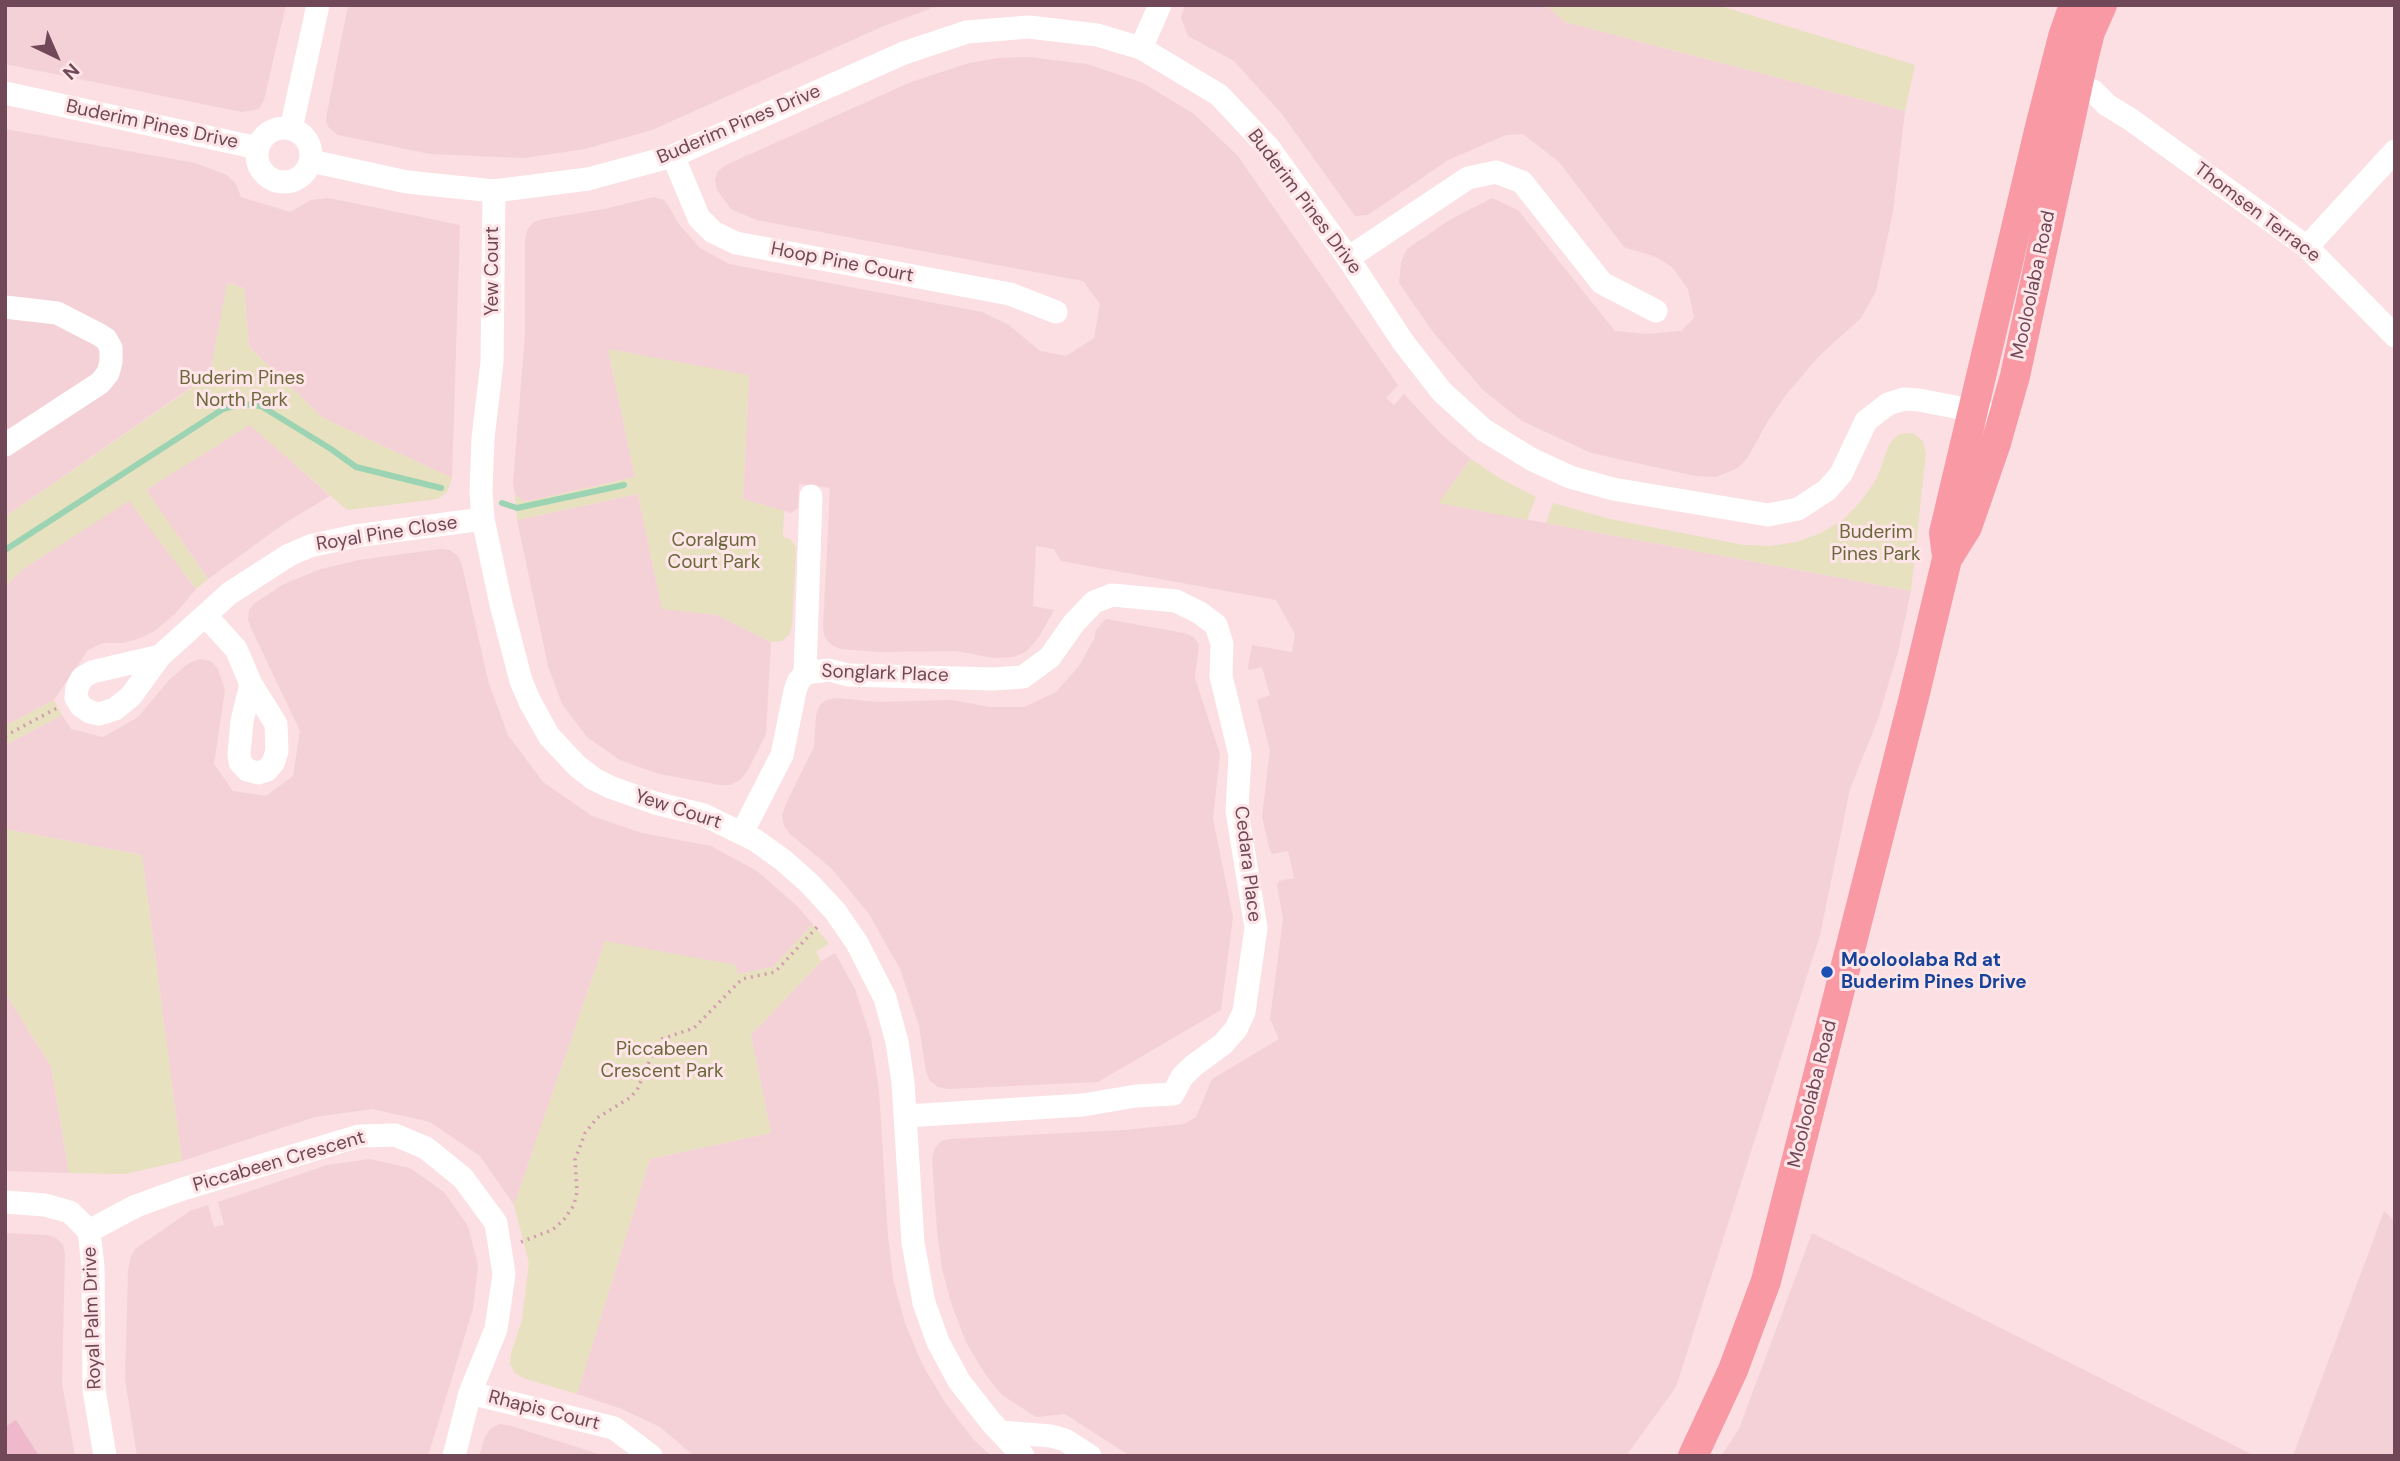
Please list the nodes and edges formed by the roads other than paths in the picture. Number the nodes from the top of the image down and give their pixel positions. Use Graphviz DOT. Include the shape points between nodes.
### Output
graph roads {
  1 [pos="318,5"];
  2 [pos="1160,5"];
  3 [pos="2074,5"];
  4 [pos="2102,5"];
  5 [pos="1141,48"];
  6 [pos="2078,85"];
  7 [pos="5,93"];
  8 [pos="2107,105"];
  9 [pos="2069,122"];
  10 [pos="291,128"];
  11 [pos="258,148"];
  12 [pos="2395,151"];
  13 [pos="673,156"];
  14 [pos="311,161"];
  15 [pos="2026,189"];
  16 [pos="494,191"];
  17 [pos="2307,247"];
  18 [pos="1348,258"];
  19 [pos="5,307"];
  20 [pos="1656,311"];
  21 [pos="1056,312"];
  22 [pos="2395,336"];
  23 [pos="1974,410"];
  24 [pos="2003,417"];
  25 [pos="5,444"];
  26 [pos="811,496"];
  27 [pos="483,519"];
  28 [pos="1947,559"];
  29 [pos="206,616"];
  30 [pos="1074,623"];
  31 [pos="160,656"];
  32 [pos="805,673"];
  33 [pos="251,684"];
  34 [pos="742,833"];
  35 [pos="905,1116"];
  36 [pos="5,1202"];
  37 [pos="89,1231"];
  38 [pos="470,1393"];
  39 [pos="1001,1432"];
  40 [pos="105,1456"];
  41 [pos="454,1456"];
  42 [pos="651,1456"];
  43 [pos="1023,1456"];
  44 [pos="1090,1456"];
  45 [pos="1693,1456"];
  1 -- 10 [label="street"];
  2 -- 5 [label="street"];
  3 -- 15 [label="main road, Mooloolaba Road"];
  4 -- 6 [label="main road, Mooloolaba Road" via="2090,32"];
  5 -- 13 [label="street, Buderim Pines Drive" via="1097,35 1029,27 967,32 904,53"];
  5 -- 18 [label="street, Buderim Pines Drive" via="1219,95 1269,148"];
  6 -- 8 [label="street, Thomsen Terrace" via="2094,90"];
  6 -- 9 [label="main road, Mooloolaba Road"];
  6 -- 15 [label="main road" via="2057,104 2040,174"];
  7 -- 11 [label="street, Buderim Pines Drive"];
  8 -- 9 [label="street"];
  8 -- 17 [label="street, Thomsen Terrace"];
  9 -- 24 [label="main road, Mooloolaba Road"];
  10 -- 11 [label="street" via="267,134"];
  10 -- 14 [label="street" via="305,137"];
  11 -- 14 [label="street" via="259,166 278,182 295,180"];
  12 -- 17 [label="street"];
  13 -- 16 [label="street, Buderim Pines Drive" via="588,179"];
  13 -- 21 [label="street, Hoop Pine Court" via="699,218 713,232 736,243 1010,294"];
  14 -- 16 [label="street, Buderim Pines Drive" via="407,182"];
  15 -- 23 [label="main road, Mooloolaba Road"];
  16 -- 27 [label="street, Yew Court" via="492,362 483,438"];
  17 -- 22 [label="street, Thomsen Terrace"];
  18 -- 20 [label="street" via="1468,178 1496,172 1522,182 1602,283"];
  18 -- 23 [label="street, Buderim Pines Drive" via="1442,392 1484,430 1531,460 1613,488 1768,515 1798,509 1827,490 1841,474 1866,421 1888,404 1919,400"];
  19 -- 25 [label="street" via="57,313 98,334 111,348 111,362 100,383"];
  23 -- 24 [label="street, Buderim Pines Drive"];
  23 -- 28 [label="main road, Mooloolaba Road" via="1944,533"];
  24 -- 28 [label="main road, Mooloolaba Road" via="1966,527"];
  26 -- 32 [label="street"];
  27 -- 29 [label="street, Royal Pine Close" via="310,546 248,580"];
  27 -- 34 [label="street, Yew Court" via="521,681 549,736 594,779 655,803 704,815"];
  28 -- 45 [label="main road, Mooloolaba Road" via="1766,1281 1733,1370"];
  29 -- 31 [label="street, Royal Pine Close"];
  29 -- 33 [label="street" via="236,649"];
  30 -- 32 [label="street, Songlark Place" via="1049,657 1023,677"];
  30 -- 35 [label="street, Cedara Place" via="1094,602 1112,595 1176,601 1216,625 1222,644 1221,676 1240,755 1237,811 1256,928 1244,1012 1236,1029 1182,1077 1173,1094 1083,1105"];
  31 -- 31 [label="street, Royal Pine Close" via="131,696 115,709 99,714 80,706 76,698 82,678"];
  32 -- 34 [label="street, Songlark Place" via="795,691 782,755"];
  34 -- 35 [label="street, Yew Court" via="797,871 835,911 857,943 889,1010"];
  35 -- 39 [label="street, Yew Court" via="913,1243 924,1303 954,1373"];
  36 -- 37 [label="street, Royal Palm Drive" via="69,1212"];
  37 -- 38 [label="street, Piccabeen Crescent" via="136,1206 183,1189 359,1136 395,1135 426,1148 463,1178 496,1223 504,1274 496,1329"];
  37 -- 40 [label="street, Royal Palm Drive" via="94,1390"];
  38 -- 41 [label="street, Piccabeen Crescent"];
  38 -- 42 [label="street, Rhapis Court" via="614,1428"];
  39 -- 43 [label="street, Yew Court"];
  39 -- 44 [label="street" via="1065,1440"];
}
